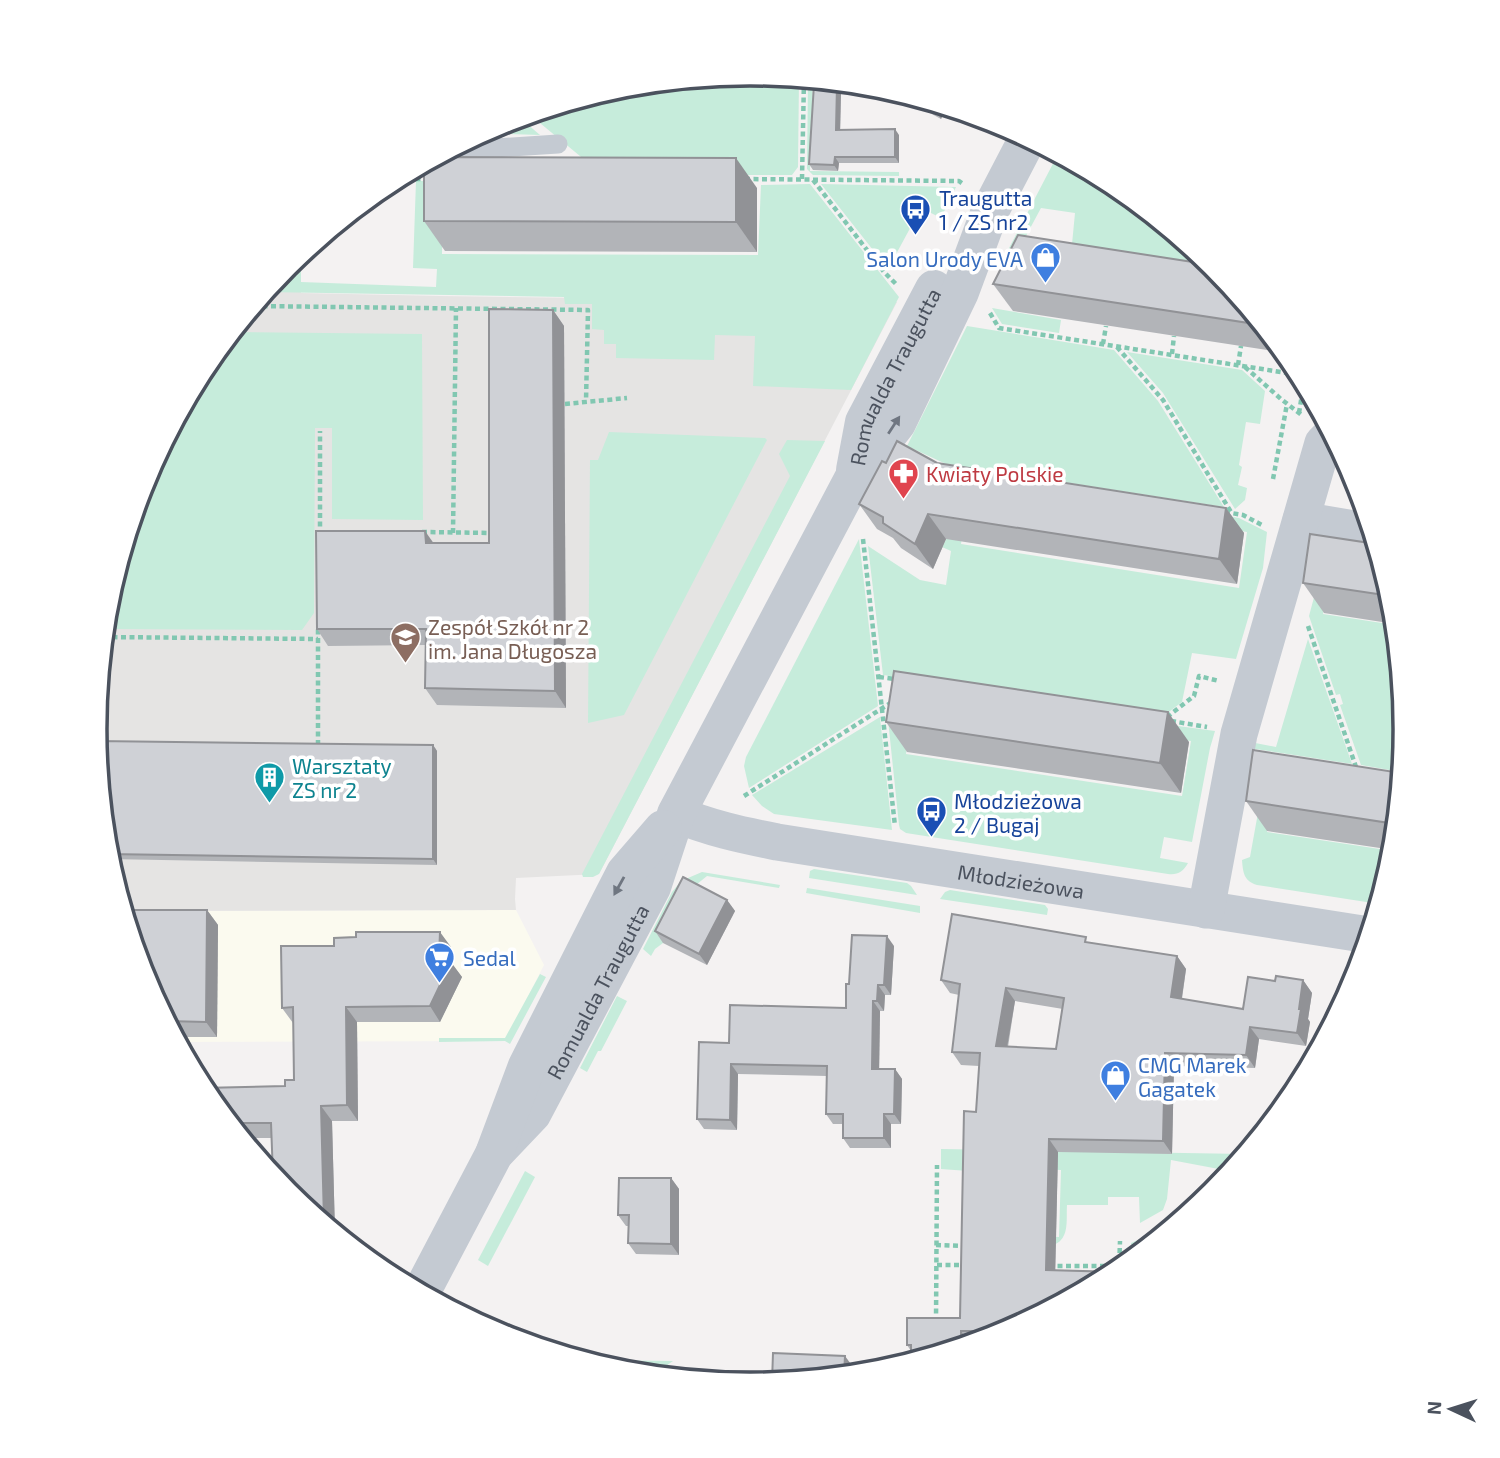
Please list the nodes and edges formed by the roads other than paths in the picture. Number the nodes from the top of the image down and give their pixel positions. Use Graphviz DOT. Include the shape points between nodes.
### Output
graph roads {
  1 [pos="558,144"];
  2 [pos="1023,147"];
  3 [pos="473,149"];
  4 [pos="1325,441"];
  5 [pos="1301,520"];
  6 [pos="1361,530"];
  7 [pos="676,814"];
  8 [pos="1206,910"];
  9 [pos="1360,934"];
  10 [pos="426,1284"];
  1 -- 3 [label="lane"];
  2 -- 7 [label="street, Romualda Traugutta" via="990,211 960,292 897,423 853,479"];
  4 -- 5 [label="street"];
  5 -- 6 [label="street"];
  5 -- 8 [label="street" via="1239,734"];
  7 -- 8 [label="street, Młodzieżowa" via="731,833 777,842"];
  7 -- 10 [label="street, Romualda Traugutta" via="652,887 532,1114 494,1154"];
  8 -- 9 [label="street, Młodzieżowa"];
}
